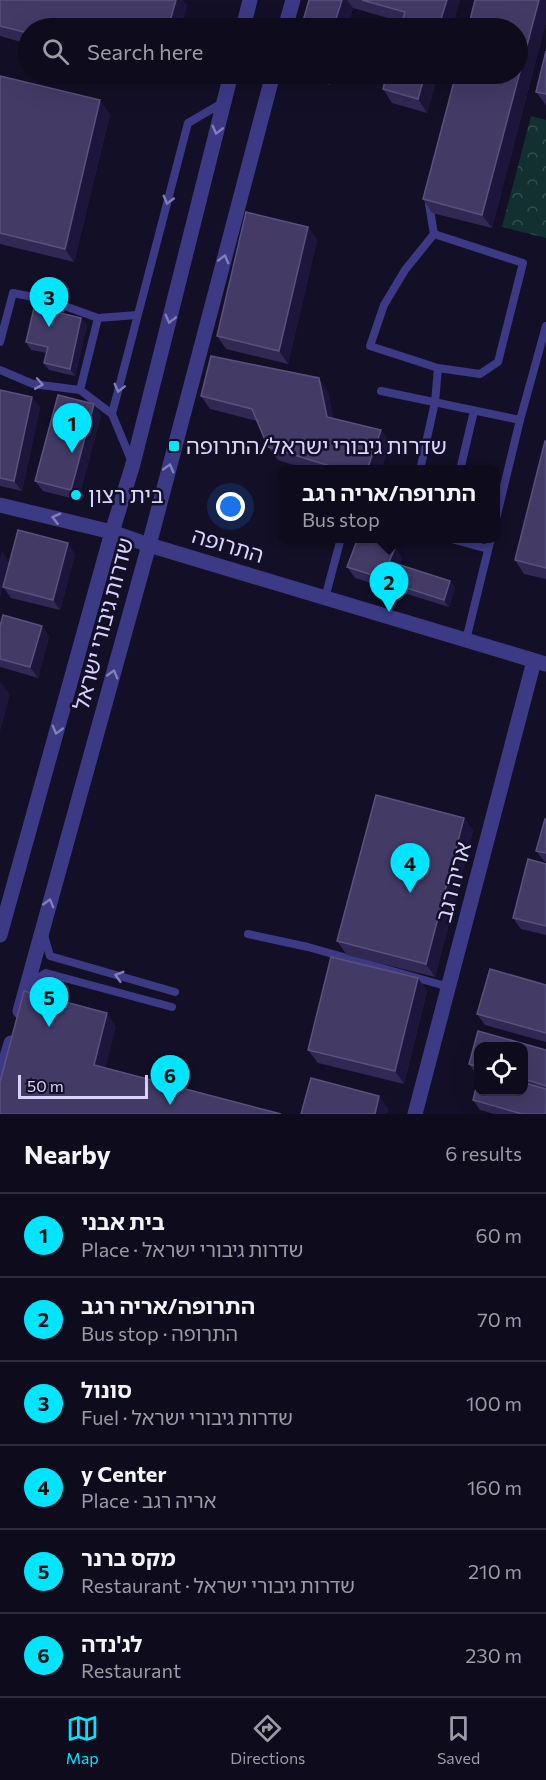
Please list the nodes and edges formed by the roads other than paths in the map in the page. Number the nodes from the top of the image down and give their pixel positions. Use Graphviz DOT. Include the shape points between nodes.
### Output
graph roads {
  1 [pos="250,0"];
  2 [pos="293,0"];
  3 [pos="246,18"];
  4 [pos="288,18"];
  5 [pos="228,84"];
  6 [pos="270,84"];
  7 [pos="224,101"];
  8 [pos="431,193"];
  9 [pos="434,234"];
  10 [pos="137,315"];
  11 [pos="98,318"];
  12 [pos="546,326"];
  13 [pos="0,342"];
  14 [pos="438,368"];
  15 [pos="0,370"];
  16 [pos="80,390"];
  17 [pos="381,391"];
  18 [pos="435,402"];
  19 [pos="474,411"];
  20 [pos="112,414"];
  21 [pos="520,420"];
  22 [pos="133,464"];
  23 [pos="421,465"];
  24 [pos="461,465"];
  25 [pos="500,499"];
  26 [pos="0,505"];
  27 [pos="112,532"];
  28 [pos="340,543"];
  29 [pos="466,543"];
  30 [pos="490,543"];
  31 [pos="148,545"];
  32 [pos="488,549"];
  33 [pos="326,598"];
  34 [pos="466,640"];
  35 [pos="540,662"];
  36 [pos="42,929"];
  37 [pos="248,934"];
  38 [pos="0,935"];
  39 [pos="27,984"];
  40 [pos="449,987"];
  41 [pos="176,992"];
  42 [pos="172,1006"];
  43 [pos="0,1081"];
  44 [pos="415,1114"];
  1 -- 3 [label="street"];
  2 -- 4 [label="street"];
  5 -- 7 [label="street, שדרות גיבורי ישראל"];
  31 -- 6 [label="street, שדרות גיבורי ישראל, one-way"];
  7 -- 10 [label="lane, one-way" via="188,123"];
  7 -- 22 [label="street, שדרות גיבורי ישראל, one-way"];
  8 -- 9 [label="lane"];
  9 -- 14 [label="lane" via="384,305 370,346"];
  9 -- 14 [label="lane" via="523,263 498,362 480,374"];
  10 -- 11 [label="lane"];
  10 -- 20 [label="lane, one-way"];
  11 -- 13 [label="lane" via="48,300 13,293"];
  11 -- 16 [label="lane"];
  12 -- 21 [label="lane"];
  14 -- 18 [label="lane"];
  15 -- 16 [label="lane, one-way" via="33,384"];
  16 -- 20 [label="lane"];
  17 -- 18 [label="lane"];
  18 -- 19 [label="lane"];
  18 -- 23 [label="lane"];
  19 -- 21 [label="lane"];
  19 -- 24 [label="lane"];
  20 -- 22 [label="lane"];
  21 -- 25 [label="lane"];
  22 -- 27 [label="street, שדרות גיבורי ישראל"];
  27 -- 26 [label="street, התרופה, one-way"];
  27 -- 31 [label="street, התרופה"];
  27 -- 38 [label="street, שדרות גיבורי ישראל, one-way"];
  28 -- 33 [label="lane"];
  29 -- 32 [label="lane"];
  30 -- 32 [label="lane"];
  31 -- 33 [label="street, התרופה"];
  36 -- 31 [label="street, שדרות גיבורי ישראל, one-way"];
  32 -- 34 [label="lane"];
  33 -- 34 [label="street, התרופה"];
  34 -- 35 [label="street, התרופה"];
  35 -- 40 [label="street, אריה רגב"];
  36 -- 39 [label="street, שדרות גיבורי ישראל"];
  41 -- 36 [label="lane, one-way" via="50,956"];
  37 -- 40 [label="lane"];
  39 -- 42 [label="lane" via="46,973"];
  39 -- 43 [label="street, שדרות גיבורי ישראל"];
  40 -- 44 [label="street, אריה רגב"];
}
